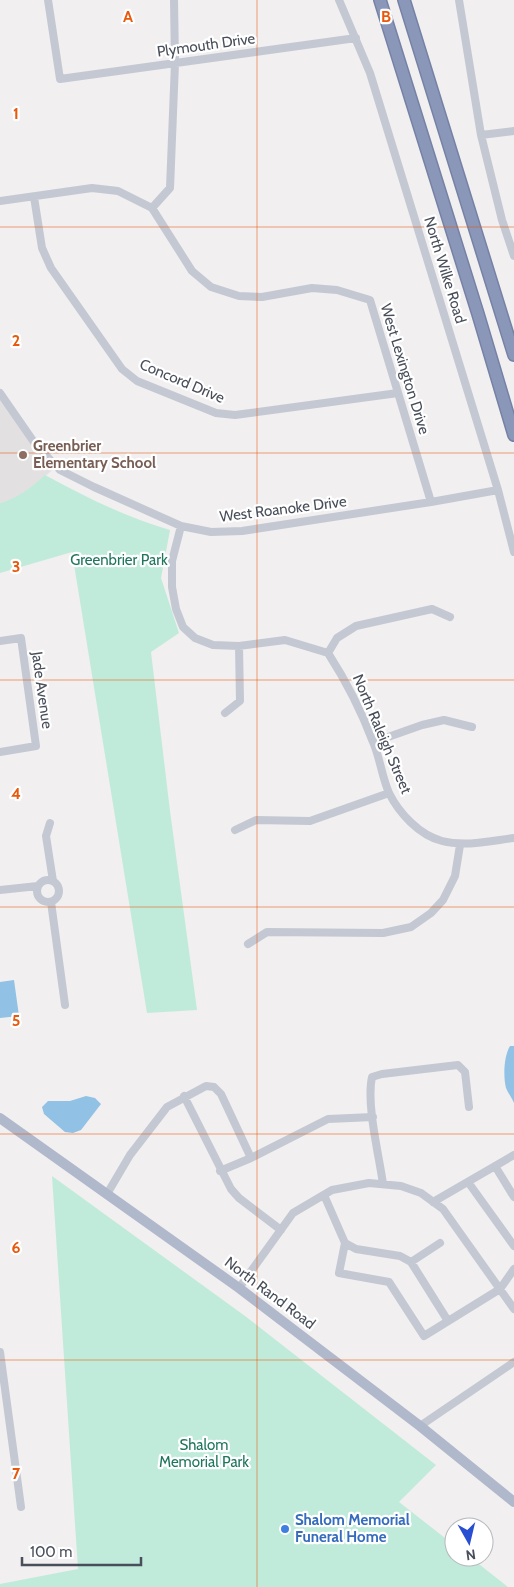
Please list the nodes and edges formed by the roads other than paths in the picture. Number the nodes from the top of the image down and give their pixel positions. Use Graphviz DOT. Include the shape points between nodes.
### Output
graph roads {
  1 [pos="48,0"];
  2 [pos="174,0"];
  3 [pos="339,0"];
  4 [pos="380,0"];
  5 [pos="404,0"];
  6 [pos="458,0"];
  7 [pos="356,38"];
  8 [pos="175,64"];
  9 [pos="514,131"];
  10 [pos="481,135"];
  11 [pos="34,197"];
  12 [pos="0,201"];
  13 [pos="152,208"];
  14 [pos="514,256"];
  15 [pos="514,355"];
  16 [pos="0,393"];
  17 [pos="398,393"];
  18 [pos="514,435"];
  19 [pos="498,490"];
  20 [pos="431,502"];
  21 [pos="181,526"];
  22 [pos="514,552"];
  23 [pos="450,617"];
  24 [pos="0,641"];
  25 [pos="239,646"];
  26 [pos="328,652"];
  27 [pos="225,713"];
  28 [pos="472,727"];
  29 [pos="374,742"];
  30 [pos="0,752"];
  31 [pos="389,793"];
  32 [pos="50,823"];
  33 [pos="235,830"];
  34 [pos="514,838"];
  35 [pos="460,845"];
  36 [pos="52,881"];
  37 [pos="38,886"];
  38 [pos="0,890"];
  39 [pos="51,902"];
  40 [pos="248,944"];
  41 [pos="66,1005"];
  42 [pos="184,1096"];
  43 [pos="469,1107"];
  44 [pos="0,1118"];
  45 [pos="373,1118"];
  46 [pos="514,1155"];
  47 [pos="251,1158"];
  48 [pos="495,1166"];
  49 [pos="220,1171"];
  50 [pos="468,1182"];
  51 [pos="383,1184"];
  52 [pos="107,1194"];
  53 [pos="324,1195"];
  54 [pos="514,1197"];
  55 [pos="433,1202"];
  56 [pos="280,1230"];
  57 [pos="345,1243"];
  58 [pos="440,1243"];
  59 [pos="514,1246"];
  60 [pos="411,1262"];
  61 [pos="514,1269"];
  62 [pos="239,1288"];
  63 [pos="500,1289"];
  64 [pos="514,1309"];
  65 [pos="448,1321"];
  66 [pos="0,1352"];
  67 [pos="514,1362"];
  68 [pos="420,1426"];
  69 [pos="514,1502"];
  70 [pos="21,1507"];
  1 -- 8 [label="street, Plymouth Drive" via="60,79"];
  2 -- 8 [label="street"];
  3 -- 7 [label="street, North Wilke Road"];
  4 -- 18 [label="highway"];
  5 -- 15 [label="highway"];
  6 -- 10 [label="street"];
  7 -- 8 [label="street, Plymouth Drive"];
  7 -- 19 [label="street, North Wilke Road" via="370,73"];
  8 -- 13 [label="street" via="170,188"];
  9 -- 10 [label="street"];
  10 -- 14 [label="street"];
  11 -- 12 [label="street, West Lexington Drive"];
  11 -- 13 [label="street, West Lexington Drive" via="92,188 118,190"];
  11 -- 17 [label="street, Concord Drive" via="42,248 51,268 122,369 137,381 216,413 235,415"];
  13 -- 17 [label="street, West Lexington Drive" via="192,271 211,287 239,296 262,297 312,288 337,290 370,300"];
  16 -- 21 [label="street, West Roanoke Drive" via="36,445 60,470"];
  17 -- 20 [label="street, West Lexington Drive"];
  19 -- 20 [label="street, West Roanoke Drive"];
  19 -- 22 [label="street, North Wilke Road"];
  20 -- 21 [label="street, West Roanoke Drive" via="242,531 211,532"];
  21 -- 25 [label="street" via="172,561 172,587 183,627 195,638 213,645"];
  23 -- 26 [label="street" via="432,609 356,626 337,638"];
  24 -- 30 [label="street, Jade Avenue" via="21,638 36,746"];
  25 -- 26 [label="street" via="285,640"];
  25 -- 27 [label="street" via="240,701"];
  26 -- 29 [label="street, North Raleigh Street" via="350,687"];
  28 -- 29 [label="street" via="444,720"];
  29 -- 31 [label="street, North Raleigh Street"];
  31 -- 33 [label="street" via="310,821 256,820"];
  31 -- 35 [label="street, North Raleigh Street" via="419,830 439,840"];
  32 -- 36 [label="street" via="46,836"];
  34 -- 35 [label="street, North Raleigh Street"];
  35 -- 40 [label="street" via="455,876 443,900 411,927 383,933 267,932"];
  36 -- 37 [label="street" via="42,881"];
  36 -- 39 [label="street" via="59,891"];
  37 -- 38 [label="street"];
  37 -- 39 [label="street" via="38,896"];
  39 -- 41 [label="street"];
  42 -- 47 [label="street" via="206,1086 216,1089"];
  42 -- 49 [label="street"];
  42 -- 52 [label="street" via="167,1107 130,1156"];
  43 -- 45 [label="street" via="465,1072 458,1065 372,1077"];
  44 -- 52 [label="main road, North Rand Road"];
  45 -- 47 [label="street" via="328,1120"];
  45 -- 51 [label="street"];
  46 -- 48 [label="street"];
  47 -- 49 [label="street"];
  48 -- 50 [label="street"];
  48 -- 54 [label="street"];
  49 -- 56 [label="street" via="239,1198"];
  50 -- 55 [label="street"];
  50 -- 59 [label="street"];
  51 -- 53 [label="street" via="369,1183 332,1190"];
  51 -- 55 [label="street" via="421,1192"];
  52 -- 62 [label="main road, North Rand Road"];
  53 -- 56 [label="street" via="293,1214"];
  53 -- 57 [label="street"];
  55 -- 63 [label="street" via="443,1209"];
  56 -- 62 [label="street"];
  57 -- 60 [label="street" via="356,1249 400,1256"];
  57 -- 65 [label="street" via="339,1274 389,1282 424,1336"];
  58 -- 60 [label="street"];
  60 -- 65 [label="street"];
  61 -- 63 [label="street"];
  62 -- 68 [label="main road, North Rand Road"];
  63 -- 64 [label="street"];
  63 -- 65 [label="street"];
  66 -- 70 [label="street"];
  67 -- 68 [label="street"];
  68 -- 69 [label="main road, North Rand Road"];
}
